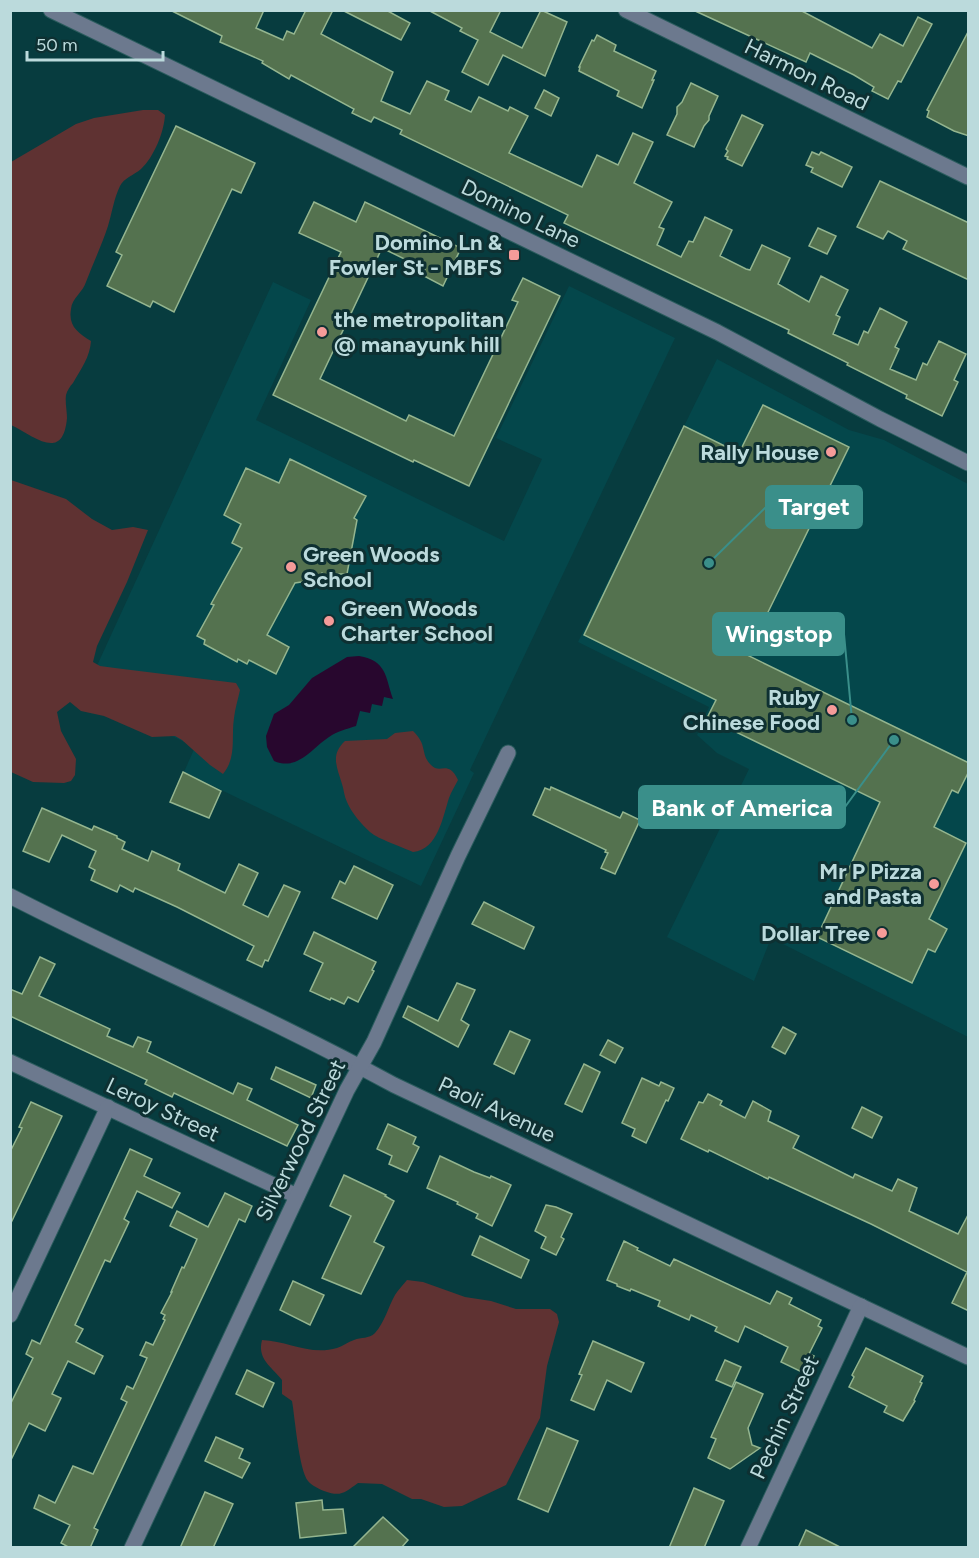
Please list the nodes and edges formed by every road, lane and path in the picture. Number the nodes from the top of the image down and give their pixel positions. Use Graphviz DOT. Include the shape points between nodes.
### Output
graph roads {
  1 [pos="51,10"];
  2 [pos="626,10"];
  3 [pos="969,177"];
  4 [pos="969,463"];
  5 [pos="508,753"];
  6 [pos="10,896"];
  7 [pos="10,1062"];
  8 [pos="361,1067"];
  9 [pos="108,1107"];
  10 [pos="297,1196"];
  11 [pos="861,1306"];
  12 [pos="10,1315"];
  13 [pos="969,1357"];
  14 [pos="132,1548"];
  15 [pos="748,1548"];
  1 -- 4 [label="street, Domino Lane" via="717,332"];
  2 -- 3 [label="street, Harmon Road"];
  5 -- 8 [label="street, Silverwood Street"];
  6 -- 8 [label="street, Paoli Avenue"];
  7 -- 9 [label="street, Leroy Street"];
  8 -- 10 [label="street, Silverwood Street" via="346,1090"];
  8 -- 11 [label="street, Paoli Avenue"];
  9 -- 10 [label="street, Leroy Street"];
  9 -- 12 [label="street"];
  10 -- 14 [label="street, Silverwood Street"];
  11 -- 13 [label="street, Paoli Avenue"];
  11 -- 15 [label="street, Pechin Street"];
}
